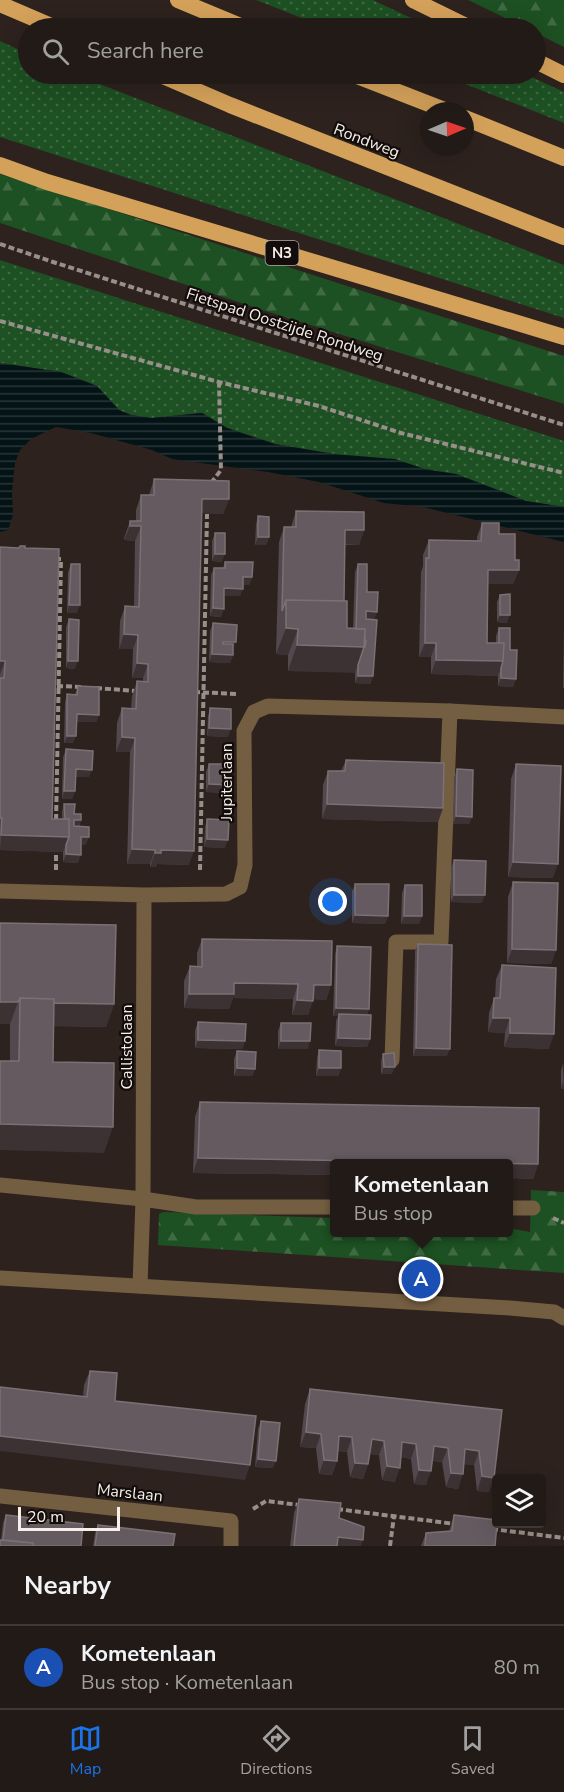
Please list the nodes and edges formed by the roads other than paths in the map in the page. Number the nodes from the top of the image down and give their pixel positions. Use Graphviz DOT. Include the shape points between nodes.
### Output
graph roads {
  1 [pos="178,0"];
  2 [pos="413,0"];
  3 [pos="0,4"];
  4 [pos="33,18"];
  5 [pos="221,18"];
  6 [pos="450,18"];
  7 [pos="546,66"];
  8 [pos="564,75"];
  9 [pos="181,84"];
  10 [pos="378,84"];
  11 [pos="424,102"];
  12 [pos="474,122"];
  13 [pos="564,158"];
  14 [pos="0,165"];
  15 [pos="564,237"];
  16 [pos="564,337"];
  17 [pos="450,711"];
  18 [pos="564,717"];
  19 [pos="0,891"];
  20 [pos="144,895"];
  21 [pos="392,1060"];
  22 [pos="0,1185"];
  23 [pos="144,1199"];
  24 [pos="330,1207"];
  25 [pos="513,1208"];
  26 [pos="533,1208"];
  27 [pos="0,1278"];
  28 [pos="140,1286"];
  29 [pos="564,1318"];
  30 [pos="0,1496"];
  31 [pos="231,1546"];
  1 -- 5 [label="highway"];
  2 -- 6 [label="highway"];
  3 -- 4 [label="highway"];
  7 -- 8 [label="highway"];
  9 -- 15 [label="highway, Rondweg"];
  10 -- 11 [label="highway"];
  12 -- 13 [label="highway"];
  14 -- 16 [label="highway, N3"];
  17 -- 18 [label="street"];
  17 -- 20 [label="street, Jupiterlaan" via="268,706 254,712 244,731 245,866 240,887 226,894"];
  17 -- 21 [label="street" via="441,942 396,942"];
  19 -- 20 [label="street, Jupiterlaan"];
  20 -- 23 [label="street, Callistolaan"];
  22 -- 23 [label="street"];
  23 -- 24 [label="street" via="196,1207"];
  23 -- 28 [label="street, Callistolaan"];
  25 -- 26 [label="street"];
  27 -- 28 [label="street"];
  28 -- 29 [label="street" via="510,1308 554,1312"];
  30 -- 31 [label="street, Marslaan" via="231,1521"];
}
